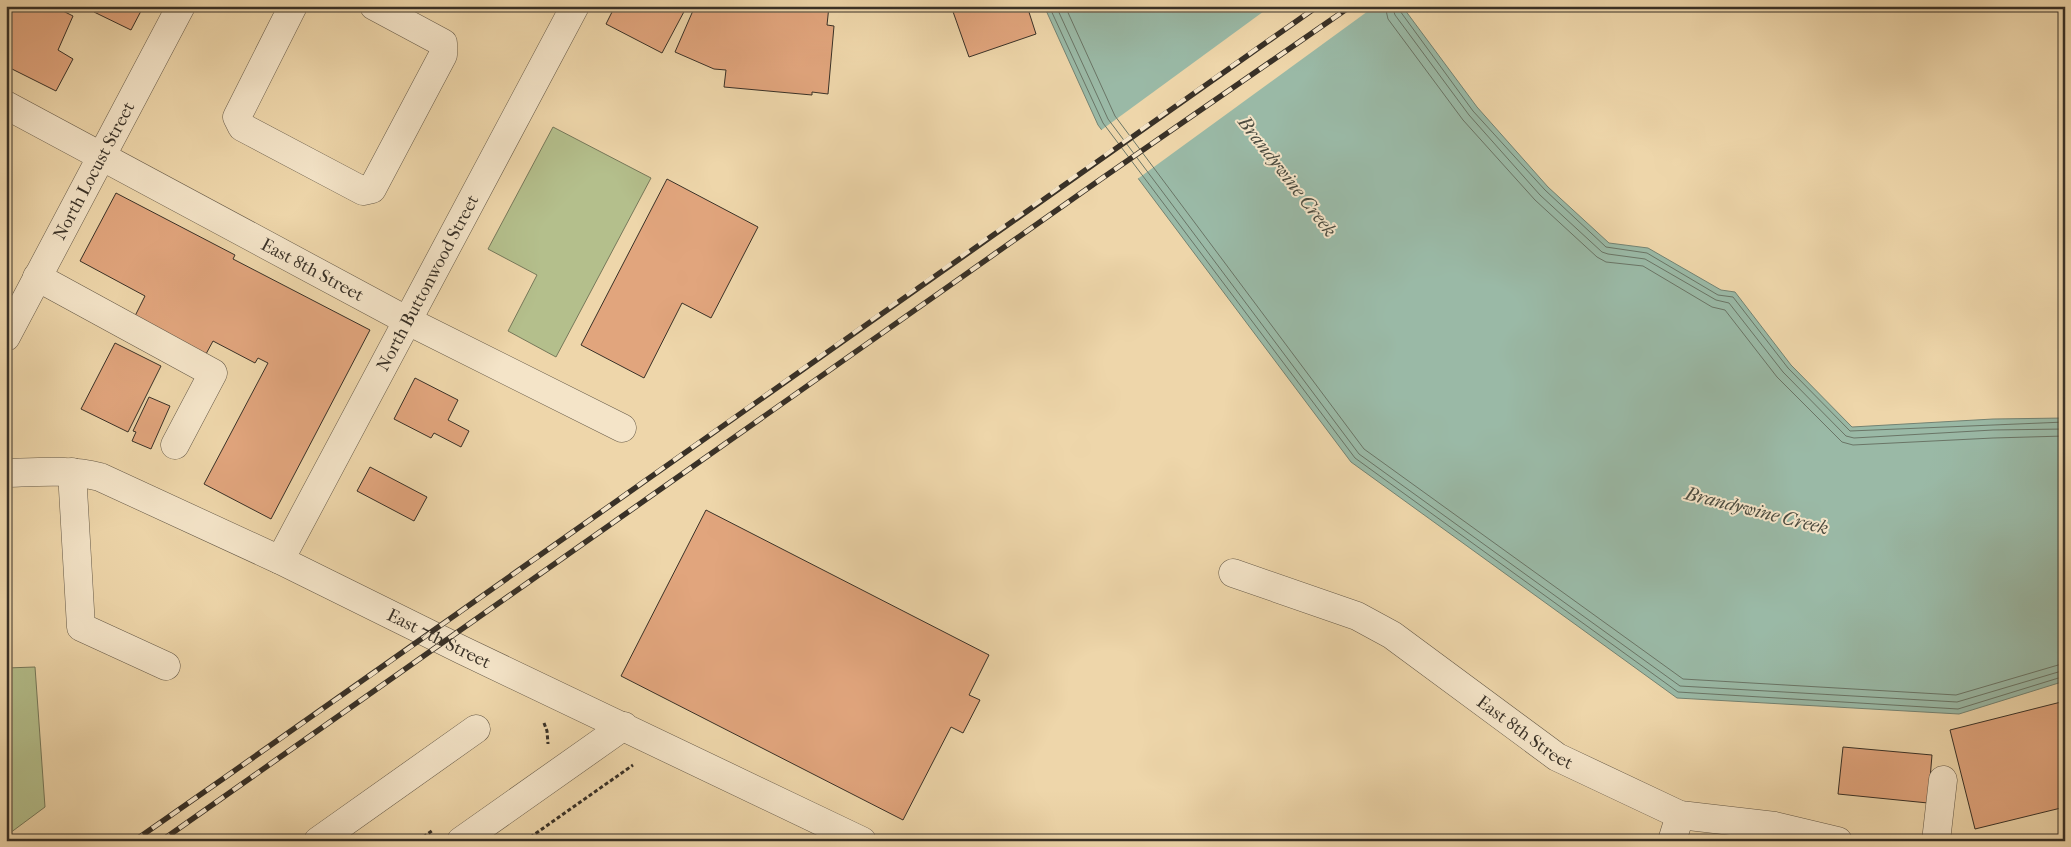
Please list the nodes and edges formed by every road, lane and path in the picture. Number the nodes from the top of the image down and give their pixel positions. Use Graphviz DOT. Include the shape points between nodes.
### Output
graph roads {
  1 [pos="181,6"];
  2 [pos="293,6"];
  3 [pos="374,6"];
  4 [pos="575,6"];
  5 [pos="6,105"];
  6 [pos="100,156"];
  7 [pos="37,277"];
  8 [pos="408,321"];
  9 [pos="6,337"];
  10 [pos="622,428"];
  11 [pos="175,446"];
  12 [pos="72,472"];
  13 [pos="6,473"];
  14 [pos="280,560"];
  15 [pos="1233,573"];
  16 [pos="166,666"];
  17 [pos="543,722"];
  18 [pos="624,726"];
  19 [pos="476,729"];
  20 [pos="548,750"];
  21 [pos="638,762"];
  22 [pos="1943,780"];
  23 [pos="1676,828"];
  24 [pos="434,830"];
  25 [pos="318,841"];
  26 [pos="418,841"];
  27 [pos="461,841"];
  28 [pos="525,841"];
  29 [pos="862,841"];
  30 [pos="1838,841"];
  31 [pos="1936,841"];
  1 -- 6 [label="street, North Locust Street"];
  2 -- 3 [label="street" via="237,117 242,127 363,191 372,189 443,55 443,43"];
  4 -- 8 [label="street, North Buttonwood Street"];
  5 -- 6 [label="street, East 8th Street"];
  6 -- 7 [label="street, North Locust Street"];
  6 -- 8 [label="street, East 8th Street"];
  7 -- 9 [label="street, North Locust Street"];
  7 -- 11 [label="street" via="213,373"];
  8 -- 10 [label="street, East 8th Street"];
  8 -- 14 [label="street, North Buttonwood Street"];
  12 -- 13 [label="street, East 7th Street"];
  12 -- 14 [label="street, East 7th Street" via="100,478"];
  12 -- 16 [label="street" via="81,627"];
  14 -- 18 [label="street, East 7th Street"];
  15 -- 23 [label="street, East 8th Street" via="1357,616 1392,635 1557,757"];
  17 -- 20 [label="path"];
  18 -- 27 [label="street"];
  18 -- 29 [label="street, East 7th Street"];
  19 -- 25 [label="street"];
  21 -- 28 [label="path"];
  22 -- 31 [label="street"];
  23 -- 30 [label="street, East 8th Street" via="1774,826"];
  24 -- 26 [label="path"];
}
